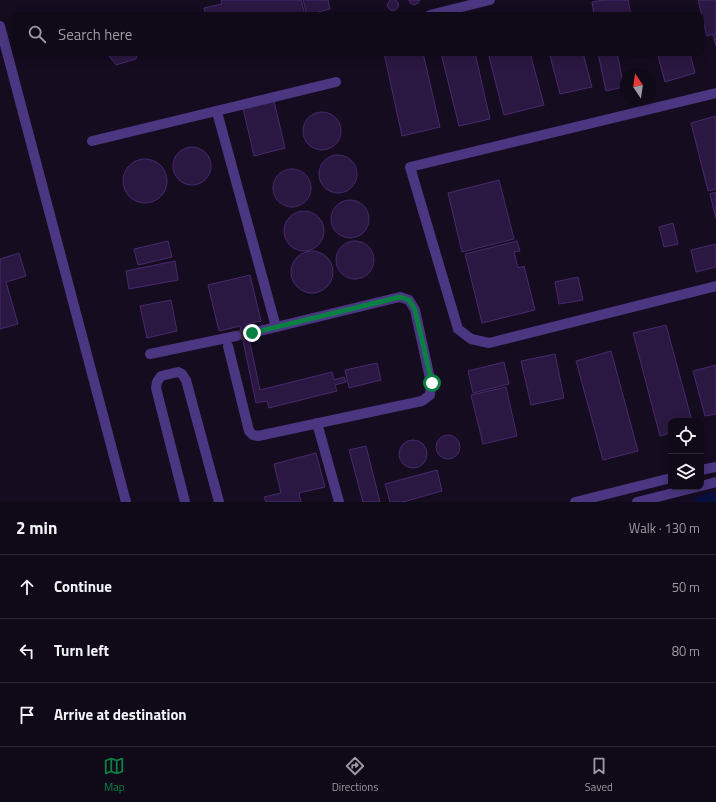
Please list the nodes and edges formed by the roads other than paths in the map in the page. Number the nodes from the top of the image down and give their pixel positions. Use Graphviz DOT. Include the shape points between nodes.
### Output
graph roads {
  1 [pos="490,0"];
  2 [pos="442,12"];
  3 [pos="0,26"];
  4 [pos="336,82"];
  5 [pos="716,93"];
  6 [pos="217,112"];
  7 [pos="92,141"];
  8 [pos="716,286"];
  9 [pos="276,327"];
  10 [pos="252,333"];
  11 [pos="236,336"];
  12 [pos="228,346"];
  13 [pos="150,354"];
  14 [pos="318,423"];
  15 [pos="716,467"];
  16 [pos="704,469"];
  17 [pos="668,479"];
  18 [pos="716,482"];
  19 [pos="704,485"];
  20 [pos="685,490"];
  21 [pos="126,502"];
  22 [pos="185,502"];
  23 [pos="219,502"];
  24 [pos="339,502"];
  25 [pos="575,502"];
  26 [pos="637,502"];
  1 -- 2 [label="street"];
  3 -- 21 [label="street"];
  4 -- 6 [label="street"];
  5 -- 8 [label="street" via="410,167 458,329 471,339 489,343"];
  6 -- 7 [label="street"];
  6 -- 9 [label="street"];
  9 -- 10 [label="street"];
  9 -- 14 [label="street" via="400,297 409,300 415,310 432,383 430,395 422,401"];
  11 -- 13 [label="street"];
  12 -- 14 [label="street" via="249,431 253,435"];
  14 -- 24 [label="street"];
  15 -- 16 [label="street"];
  17 -- 25 [label="street"];
  18 -- 19 [label="street"];
  20 -- 26 [label="street"];
  22 -- 23 [label="street" via="156,388 161,376 178,372 186,380"];
}
